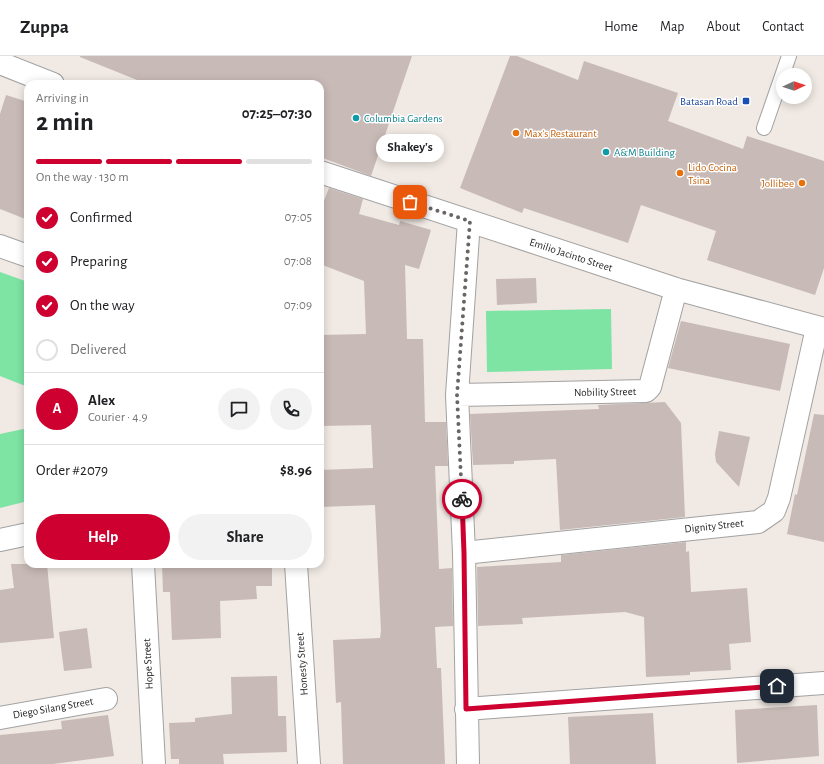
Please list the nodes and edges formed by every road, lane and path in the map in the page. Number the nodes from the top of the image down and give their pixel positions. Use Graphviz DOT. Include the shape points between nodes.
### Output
graph roads {
  1 [pos="789,56"];
  2 [pos="0,63"];
  3 [pos="43,80"];
  4 [pos="764,128"];
  5 [pos="324,173"];
  6 [pos="470,221"];
  7 [pos="0,246"];
  8 [pos="24,255"];
  9 [pos="676,289"];
  10 [pos="821,329"];
  11 [pos="457,395"];
  12 [pos="24,535"];
  13 [pos="0,540"];
  14 [pos="464,553"];
  15 [pos="143,568"];
  16 [pos="296,568"];
  17 [pos="824,683"];
  18 [pos="106,699"];
  19 [pos="466,709"];
  20 [pos="0,718"];
  21 [pos="154,764"];
  22 [pos="308,764"];
  23 [pos="468,764"];
  1 -- 4 [label="lane"];
  2 -- 3 [label="street"];
  5 -- 6 [label="street, Emilio Jacinto Street"];
  6 -- 9 [label="street, Emilio Jacinto Street"];
  6 -- 11 [label="street"];
  7 -- 8 [label="street"];
  9 -- 10 [label="street, Emilio Jacinto Street"];
  9 -- 11 [label="street, Nobility Street" via="650,387 646,391"];
  10 -- 14 [label="street, Dignity Street" via="779,498 774,511 758,522"];
  11 -- 14 [label="street"];
  12 -- 13 [label="street"];
  14 -- 19 [label="street"];
  15 -- 21 [label="street, Hope Street"];
  16 -- 22 [label="street, Honesty Street"];
  17 -- 19 [label="street"];
  18 -- 20 [label="street, Diego Silang Street"];
  19 -- 23 [label="street"];
}
